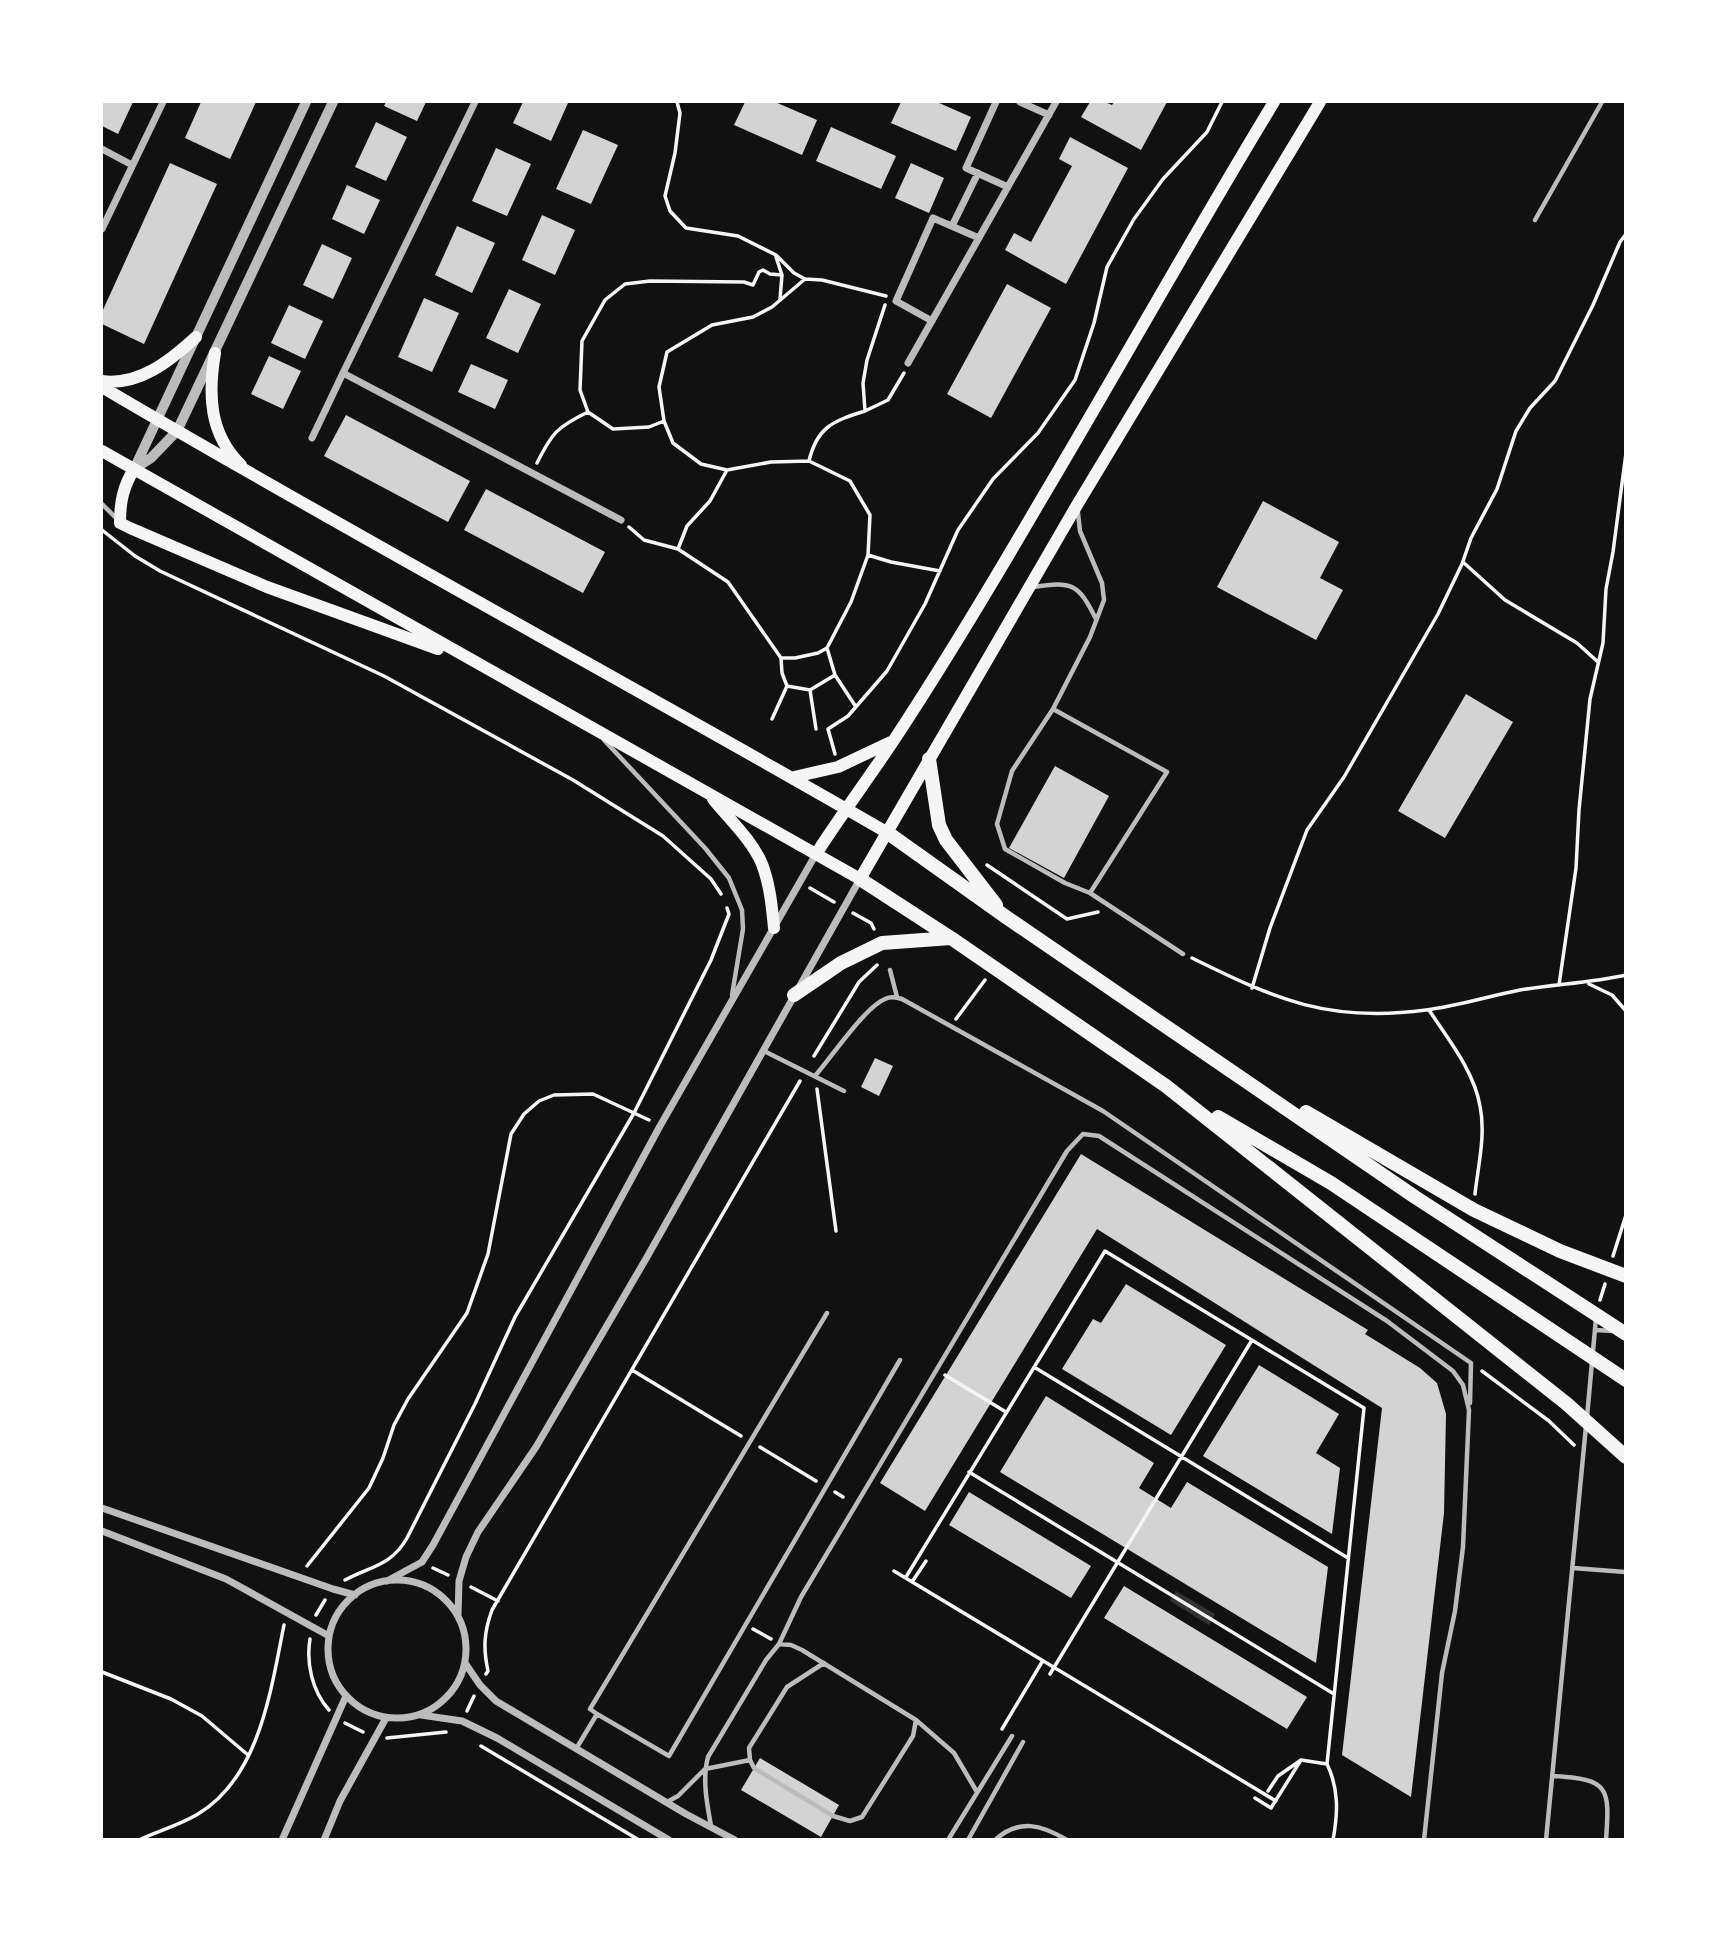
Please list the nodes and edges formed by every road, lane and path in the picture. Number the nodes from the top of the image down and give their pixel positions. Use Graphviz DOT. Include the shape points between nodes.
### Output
graph roads {
  1 [pos="163,102"];
  2 [pos="306,102"];
  3 [pos="333,102"];
  4 [pos="475,102"];
  5 [pos="677,102"];
  6 [pos="996,102"];
  7 [pos="1020,102"];
  8 [pos="1056,102"];
  9 [pos="1222,102"];
  10 [pos="1274,102"];
  11 [pos="1320,102"];
  12 [pos="1602,102"];
  13 [pos="1049,115"];
  14 [pos="102,149"];
  15 [pos="132,165"];
  16 [pos="978,173"];
  17 [pos="1008,187"];
  18 [pos="1535,220"];
  19 [pos="953,226"];
  20 [pos="102,229"];
  21 [pos="1626,234"];
  22 [pos="979,238"];
  23 [pos="776,254"];
  24 [pos="782,275"];
  25 [pos="805,279"];
  26 [pos="780,299"];
  27 [pos="932,321"];
  28 [pos="196,337"];
  29 [pos="215,353"];
  30 [pos="908,363"];
  31 [pos="343,373"];
  32 [pos="102,381"];
  33 [pos="102,387"];
  34 [pos="865,411"];
  35 [pos="588,412"];
  36 [pos="158,420"];
  37 [pos="664,421"];
  38 [pos="177,431"];
  39 [pos="313,438"];
  40 [pos="102,451"];
  41 [pos="1626,453"];
  42 [pos="809,461"];
  43 [pos="134,469"];
  44 [pos="727,470"];
  45 [pos="532,471"];
  46 [pos="252,475"];
  47 [pos="102,504"];
  48 [pos="1077,505"];
  49 [pos="621,520"];
  50 [pos="120,523"];
  51 [pos="102,530"];
  52 [pos="678,549"];
  53 [pos="868,555"];
  54 [pos="1463,562"];
  55 [pos="940,571"];
  56 [pos="1031,587"];
  57 [pos="1096,620"];
  58 [pos="827,648"];
  59 [pos="781,658"];
  60 [pos="469,660"];
  61 [pos="1599,663"];
  62 [pos="835,675"];
  63 [pos="787,686"];
  64 [pos="810,690"];
  65 [pos="856,708"];
  66 [pos="1053,709"];
  67 [pos="772,719"];
  68 [pos="816,729"];
  69 [pos="594,730"];
  70 [pos="894,741"];
  71 [pos="929,759"];
  72 [pos="838,767"];
  73 [pos="793,777"];
  74 [pos="708,793"];
  75 [pos="845,808"];
  76 [pos="888,833"];
  77 [pos="816,854"];
  78 [pos="980,858"];
  79 [pos="860,879"];
  80 [pos="1090,892"];
  81 [pos="722,895"];
  82 [pos="1108,904"];
  83 [pos="726,905"];
  84 [pos="1006,917"];
  85 [pos="774,928"];
  86 [pos="951,937"];
  87 [pos="1183,954"];
  88 [pos="887,959"];
  89 [pos="994,968"];
  90 [pos="890,970"];
  91 [pos="1626,975"];
  92 [pos="1587,983"];
  93 [pos="1559,985"];
  94 [pos="1252,988"];
  95 [pos="794,995"];
  96 [pos="897,998"];
  97 [pos="731,1003"];
  98 [pos="964,1007"];
  99 [pos="1429,1010"];
  100 [pos="1626,1011"];
  101 [pos="764,1051"];
  102 [pos="1216,1061"];
  103 [pos="806,1071"];
  104 [pos="815,1076"];
  105 [pos="1166,1086"];
  106 [pos="844,1091"];
  107 [pos="634,1113"];
  108 [pos="660,1126"];
  109 [pos="1475,1205"];
  110 [pos="836,1231"];
  111 [pos="1626,1276"];
  112 [pos="1597,1308"];
  113 [pos="827,1313"];
  114 [pos="1595,1330"];
  115 [pos="1626,1334"];
  116 [pos="1252,1340"];
  117 [pos="900,1360"];
  118 [pos="1471,1363"];
  119 [pos="1034,1367"];
  120 [pos="632,1370"];
  121 [pos="936,1370"];
  122 [pos="1626,1380"];
  123 [pos="1469,1410"];
  124 [pos="1006,1412"];
  125 [pos="750,1441"];
  126 [pos="1584,1454"];
  127 [pos="1181,1457"];
  128 [pos="1626,1457"];
  129 [pos="969,1472"];
  130 [pos="826,1487"];
  131 [pos="843,1497"];
  132 [pos="102,1508"];
  133 [pos="102,1531"];
  134 [pos="1348,1558"];
  135 [pos="926,1562"];
  136 [pos="1118,1562"];
  137 [pos="1573,1568"];
  138 [pos="894,1571"];
  139 [pos="1625,1572"];
  140 [pos="299,1577"];
  141 [pos="905,1577"];
  142 [pos="387,1581"];
  143 [pos="912,1582"];
  144 [pos="333,1589"];
  145 [pos="355,1595"];
  146 [pos="286,1612"];
  147 [pos="458,1616"];
  148 [pos="311,1626"];
  149 [pos="759,1633"];
  150 [pos="329,1636"];
  151 [pos="765,1636"];
  152 [pos="779,1644"];
  153 [pos="1042,1662"];
  154 [pos="465,1663"];
  155 [pos="824,1663"];
  156 [pos="1053,1669"];
  157 [pos="102,1672"];
  158 [pos="1050,1675"];
  159 [pos="480,1685"];
  160 [pos="1334,1693"];
  161 [pos="346,1696"];
  162 [pos="597,1714"];
  163 [pos="420,1715"];
  164 [pos="337,1718"];
  165 [pos="386,1718"];
  166 [pos="916,1720"];
  167 [pos="461,1721"];
  168 [pos="999,1734"];
  169 [pos="1012,1736"];
  170 [pos="374,1738"];
  171 [pos="1023,1742"];
  172 [pos="479,1745"];
  173 [pos="576,1749"];
  174 [pos="248,1755"];
  175 [pos="750,1760"];
  176 [pos="1301,1760"];
  177 [pos="1327,1764"];
  178 [pos="705,1769"];
  179 [pos="1553,1776"];
  180 [pos="1268,1791"];
  181 [pos="977,1792"];
  182 [pos="1255,1798"];
  183 [pos="1276,1801"];
  184 [pos="667,1802"];
  185 [pos="711,1827"];
  186 [pos="139,1839"];
  187 [pos="282,1839"];
  188 [pos="324,1839"];
  189 [pos="639,1839"];
  190 [pos="669,1839"];
  191 [pos="735,1839"];
  192 [pos="948,1839"];
  193 [pos="968,1839"];
  194 [pos="995,1839"];
  195 [pos="1068,1839"];
  196 [pos="1333,1839"];
  197 [pos="1424,1839"];
  198 [pos="1546,1839"];
  199 [pos="1606,1839"];
  1 -- 15 [label="street"];
  2 -- 28 [label="street"];
  3 -- 29 [label="street"];
  4 -- 31 [label="street"];
  5 -- 23 [label="path" via="675,153 665,195 670,211 686,228 737,236"];
  6 -- 16 [label="street" via="966,168"];
  7 -- 13 [label="street"];
  8 -- 13 [label="street"];
  9 -- 55 [label="path" via="1207,132 1134,219 1107,267 1075,380 1038,433 993,479 958,530"];
  10 -- 70 [label="main road" via="1039,505"];
  11 -- 48 [label="main road"];
  12 -- 18 [label="lane"];
  13 -- 17 [label="street"];
  14 -- 15 [label="street"];
  15 -- 20 [label="street"];
  16 -- 17 [label="street"];
  16 -- 19 [label="street"];
  17 -- 22 [label="street"];
  19 -- 22 [label="street"];
  19 -- 27 [label="street" via="933,218 896,301"];
  21 -- 54 [label="path" via="1555,381 1516,430 1497,489"];
  22 -- 27 [label="street"];
  23 -- 24 [label="path"];
  23 -- 25 [label="path"];
  24 -- 26 [label="path"];
  24 -- 35 [label="path" via="763,270 753,285 625,284 605,300 582,341 580,390"];
  25 -- 26 [label="path"];
  25 -- 34 [label="path" via="888,297 867,360"];
  26 -- 37 [label="path" via="753,317 712,325 667,352 659,387"];
  27 -- 30 [label="street"];
  28 -- 32 [label="main road" via="143,375 115,383"];
  28 -- 36 [label="street"];
  29 -- 38 [label="street"];
  29 -- 46 [label="main road" via="212,415 227,447"];
  30 -- 34 [label="path" via="888,400"];
  31 -- 39 [label="street"];
  31 -- 45 [label="street"];
  33 -- 36 [label="main road"];
  34 -- 42 [label="path" via="824,428"];
  35 -- 37 [label="path" via="613,429"];
  35 -- 45 [label="path" via="552,434"];
  36 -- 38 [label="main road"];
  36 -- 43 [label="street"];
  37 -- 44 [label="path" via="673,443 701,464"];
  38 -- 43 [label="street"];
  38 -- 46 [label="main road"];
  40 -- 43 [label="main road"];
  41 -- 61 [label="path"];
  42 -- 44 [label="path"];
  42 -- 53 [label="path" via="850,481 870,515"];
  43 -- 50 [label="main road" via="124,485"];
  43 -- 60 [label="main road"];
  44 -- 52 [label="path" via="710,501 687,526"];
  45 -- 49 [label="street"];
  46 -- 73 [label="main road"];
  47 -- 50 [label="lane"];
  48 -- 56 [label="main road"];
  48 -- 57 [label="lane" via="1080,531 1102,583 1104,600"];
  49 -- 52 [label="path" via="644,540"];
  50 -- 60 [label="main road" via="267,587"];
  51 -- 81 [label="path" via="160,571 384,676 573,780 663,836 711,879"];
  52 -- 59 [label="path" via="728,582"];
  53 -- 55 [label="path"];
  53 -- 58 [label="path"];
  54 -- 61 [label="path" via="1505,600 1577,643"];
  54 -- 94 [label="path" via="1357,754 1307,830"];
  55 -- 65 [label="path" via="887,671"];
  56 -- 57 [label="lane" via="1075,586"];
  56 -- 71 [label="main road"];
  57 -- 66 [label="lane"];
  58 -- 59 [label="path"];
  58 -- 62 [label="path"];
  59 -- 63 [label="path"];
  60 -- 69 [label="main road"];
  61 -- 93 [label="path" via="1590,699 1576,868"];
  62 -- 64 [label="path"];
  62 -- 65 [label="path"];
  63 -- 64 [label="path"];
  63 -- 67 [label="path"];
  64 -- 68 [label="path"];
  65 -- 72 [label="path" via="828,729"];
  66 -- 80 [label="lane" via="1012,771 997,824 1005,849 1065,884"];
  66 -- 80 [label="lane" via="1167,772"];
  69 -- 74 [label="main road"];
  69 -- 97 [label="lane" via="705,848 737,893 743,929"];
  70 -- 72 [label="main road"];
  70 -- 75 [label="main road"];
  71 -- 76 [label="main road"];
  71 -- 84 [label="highway" via="939,824 946,840"];
  72 -- 73 [label="main road"];
  73 -- 75 [label="main road"];
  74 -- 77 [label="main road"];
  74 -- 85 [label="main road" via="762,864"];
  75 -- 76 [label="main road"];
  75 -- 77 [label="main road"];
  76 -- 79 [label="main road"];
  76 -- 84 [label="highway"];
  77 -- 79 [label="main road"];
  77 -- 85 [label="street"];
  78 -- 82 [label="path" via="1067,919 1096,914"];
  79 -- 86 [label="highway"];
  79 -- 95 [label="street"];
  80 -- 82 [label="lane"];
  82 -- 87 [label="lane"];
  83 -- 107 [label="path" via="729,914 711,960"];
  84 -- 102 [label="highway"];
  85 -- 97 [label="street"];
  86 -- 89 [label="highway"];
  86 -- 95 [label="highway" via="882,943 841,963"];
  87 -- 94 [label="path"];
  88 -- 103 [label="path" via="859,982"];
  89 -- 98 [label="path"];
  89 -- 105 [label="highway"];
  90 -- 96 [label="lane"];
  91 -- 92 [label="path"];
  92 -- 93 [label="path"];
  92 -- 100 [label="path" via="1612,995"];
  93 -- 99 [label="path"];
  94 -- 99 [label="path" via="1299,1005 1349,1014"];
  95 -- 101 [label="street"];
  96 -- 104 [label="lane" via="880,1002 863,1018"];
  96 -- 118 [label="lane" via="1103,1111"];
  97 -- 108 [label="street"];
  99 -- 109 [label="path" via="1462,1062 1481,1108"];
  101 -- 103 [label="lane"];
  101 -- 147 [label="street" via="543,1435 478,1532 459,1581"];
  102 -- 111 [label="highway" via="1474,1210"];
  102 -- 115 [label="highway"];
  103 -- 104 [label="lane"];
  103 -- 120 [label="path"];
  104 -- 106 [label="lane"];
  104 -- 110 [label="path"];
  105 -- 122 [label="highway" via="1331,1184"];
  105 -- 128 [label="highway" via="1567,1404"];
  107 -- 108 [label="path"];
  107 -- 140 [label="path" via="593,1094 554,1096 524,1114 511,1134 488,1254 467,1313 408,1399 369,1488"];
  107 -- 144 [label="path" via="515,1317 400,1551"];
  108 -- 142 [label="street" via="433,1545 422,1562"];
  112 -- 114 [label="lane"];
  113 -- 125 [label="lane"];
  114 -- 115 [label="lane"];
  114 -- 126 [label="lane"];
  116 -- 119 [label="path" via="1105,1251"];
  116 -- 127 [label="path"];
  116 -- 134 [label="path" via="1364,1408"];
  117 -- 130 [label="lane"];
  118 -- 123 [label="lane"];
  118 -- 126 [label="path" via="1549,1421"];
  119 -- 124 [label="path"];
  119 -- 127 [label="path"];
  120 -- 125 [label="path"];
  120 -- 159 [label="path" via="492,1610 485,1631 488,1671"];
  121 -- 123 [label="lane" via="1067,1151 1083,1135 1091,1135 1119,1147 1387,1321 1454,1371"];
  121 -- 124 [label="path"];
  121 -- 152 [label="lane" via="801,1597"];
  123 -- 197 [label="lane" via="1463,1546 1442,1673"];
  124 -- 129 [label="path"];
  125 -- 130 [label="path"];
  125 -- 162 [label="lane" via="590,1709"];
  126 -- 137 [label="lane"];
  127 -- 134 [label="path"];
  127 -- 136 [label="path"];
  129 -- 136 [label="path"];
  129 -- 141 [label="path"];
  130 -- 131 [label="path"];
  130 -- 162 [label="lane" via="669,1756"];
  132 -- 140 [label="street"];
  133 -- 146 [label="street" via="226,1579"];
  134 -- 160 [label="path"];
  135 -- 143 [label="path"];
  136 -- 156 [label="path"];
  136 -- 160 [label="path"];
  137 -- 139 [label="lane"];
  137 -- 179 [label="lane"];
  138 -- 141 [label="path"];
  140 -- 144 [label="street"];
  141 -- 143 [label="path"];
  142 -- 145 [label="street"];
  142 -- 147 [label="street" via="428,1587"];
  143 -- 153 [label="path"];
  144 -- 145 [label="street"];
  144 -- 148 [label="path"];
  145 -- 150 [label="street" via="336,1616"];
  146 -- 148 [label="street"];
  146 -- 174 [label="path" via="269,1697"];
  147 -- 154 [label="street" via="464,1631"];
  148 -- 150 [label="street"];
  148 -- 164 [label="path" via="312,1680 322,1702"];
  149 -- 151 [label="path"];
  150 -- 161 [label="street" via="328,1658"];
  152 -- 155 [label="lane" via="791,1644"];
  152 -- 178 [label="lane" via="713,1745"];
  153 -- 156 [label="path"];
  153 -- 168 [label="path"];
  154 -- 159 [label="street"];
  154 -- 163 [label="street" via="457,1685 441,1703"];
  155 -- 166 [label="lane"];
  155 -- 175 [label="lane" via="787,1687 749,1748"];
  156 -- 158 [label="path"];
  156 -- 183 [label="path"];
  157 -- 174 [label="path" via="202,1716"];
  159 -- 167 [label="path"];
  159 -- 173 [label="street" via="496,1701"];
  160 -- 177 [label="path"];
  161 -- 164 [label="street"];
  161 -- 165 [label="street" via="371,1714"];
  162 -- 173 [label="lane"];
  163 -- 165 [label="street"];
  163 -- 167 [label="street"];
  164 -- 170 [label="path"];
  164 -- 187 [label="street"];
  165 -- 170 [label="street"];
  166 -- 175 [label="lane" via="913,1736 862,1816 850,1821 833,1816 754,1768"];
  166 -- 181 [label="lane" via="954,1753"];
  167 -- 170 [label="path" via="456,1732"];
  167 -- 190 [label="street"];
  169 -- 181 [label="lane"];
  170 -- 188 [label="street"];
  171 -- 193 [label="lane"];
  172 -- 189 [label="path"];
  173 -- 184 [label="street"];
  174 -- 186 [label="path" via="220,1796 198,1814"];
  175 -- 178 [label="lane"];
  176 -- 177 [label="path"];
  176 -- 180 [label="path" via="1278,1776"];
  176 -- 183 [label="path"];
  177 -- 196 [label="path" via="1335,1781 1338,1816"];
  178 -- 184 [label="lane"];
  178 -- 185 [label="lane"];
  179 -- 198 [label="lane"];
  179 -- 199 [label="lane" via="1589,1780 1602,1788 1608,1802"];
  181 -- 192 [label="lane"];
  182 -- 183 [label="path" via="1271,1808"];
  184 -- 185 [label="street"];
  185 -- 191 [label="street"];
  194 -- 195 [label="lane" via="1015,1826 1052,1830"];
}
